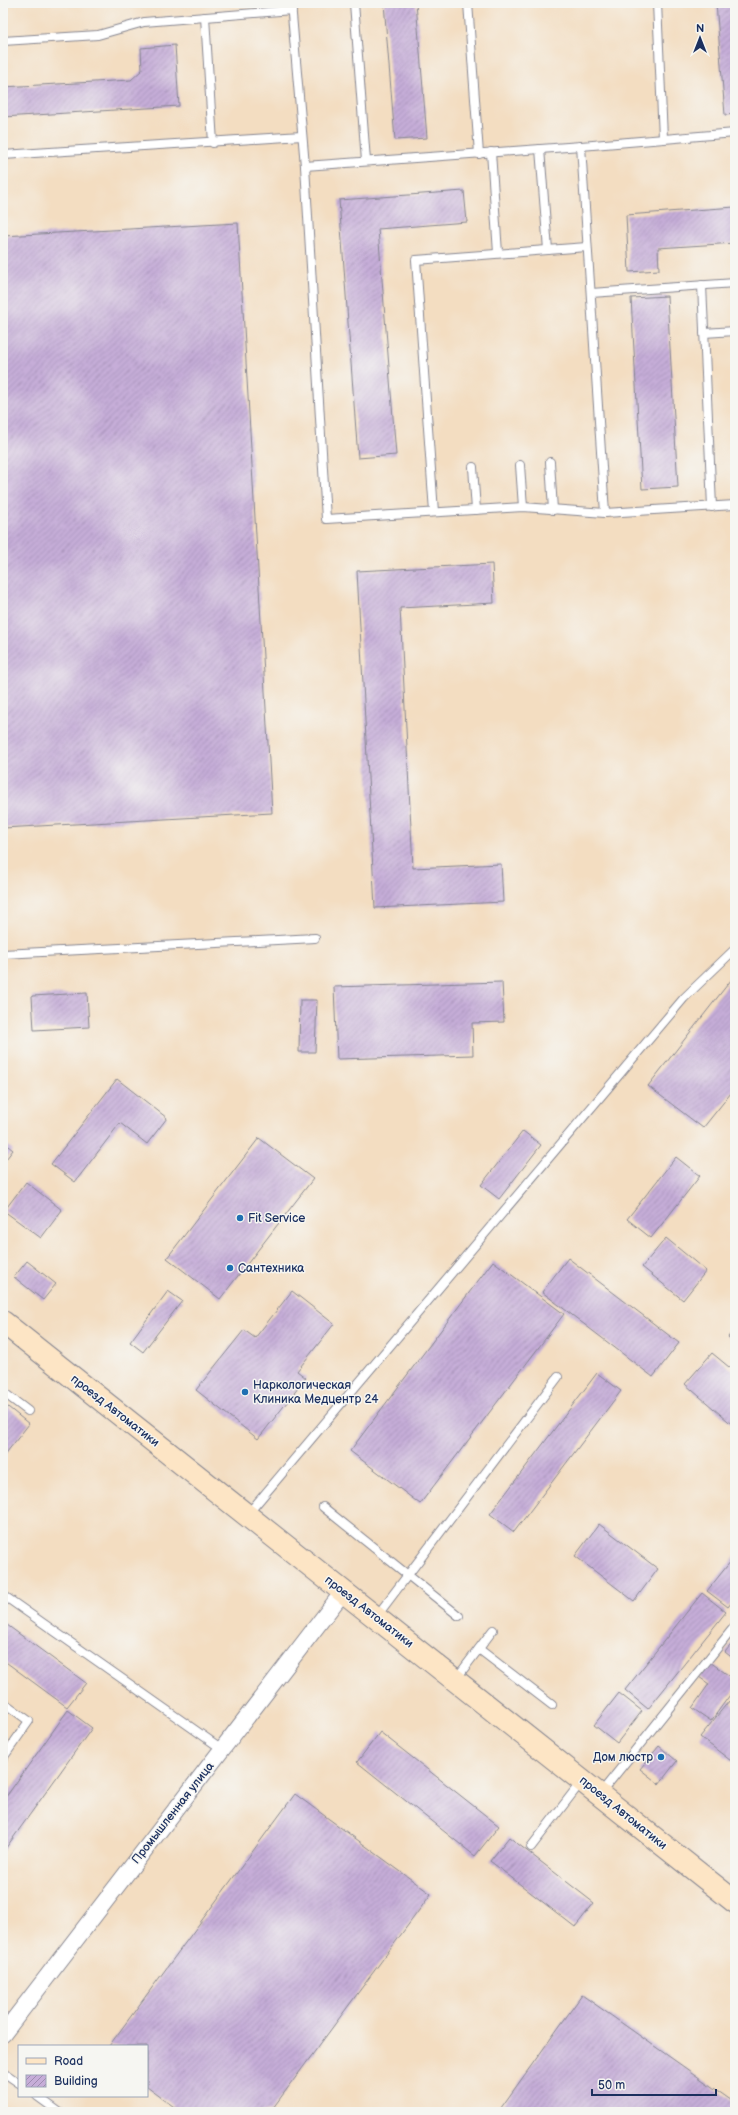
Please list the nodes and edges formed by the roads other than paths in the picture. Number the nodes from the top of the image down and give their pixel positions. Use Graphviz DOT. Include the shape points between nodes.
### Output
graph roads {
  1 [pos="354,3"];
  2 [pos="468,3"];
  3 [pos="657,3"];
  4 [pos="291,7"];
  5 [pos="205,17"];
  6 [pos="3,41"];
  7 [pos="735,133"];
  8 [pos="302,136"];
  9 [pos="664,138"];
  10 [pos="213,143"];
  11 [pos="581,146"];
  12 [pos="540,149"];
  13 [pos="491,152"];
  14 [pos="479,154"];
  15 [pos="3,155"];
  16 [pos="366,161"];
  17 [pos="305,166"];
  18 [pos="588,247"];
  19 [pos="548,250"];
  20 [pos="498,253"];
  21 [pos="735,283"];
  22 [pos="702,285"];
  23 [pos="591,293"];
  24 [pos="735,331"];
  25 [pos="704,333"];
  26 [pos="550,462"];
  27 [pos="520,465"];
  28 [pos="473,467"];
  29 [pos="735,506"];
  30 [pos="523,507"];
  31 [pos="712,507"];
  32 [pos="476,510"];
  33 [pos="553,510"];
  34 [pos="434,512"];
  35 [pos="605,513"];
  36 [pos="315,938"];
  37 [pos="735,949"];
  38 [pos="3,954"];
  39 [pos="7,1328"];
  40 [pos="558,1377"];
  41 [pos="3,1392"];
  42 [pos="28,1411"];
  43 [pos="323,1507"];
  44 [pos="247,1516"];
  45 [pos="407,1576"];
  46 [pos="343,1592"];
  47 [pos="3,1595"];
  48 [pos="459,1616"];
  49 [pos="376,1618"];
  50 [pos="735,1626"];
  51 [pos="493,1630"];
  52 [pos="479,1649"];
  53 [pos="455,1680"];
  54 [pos="3,1702"];
  55 [pos="552,1705"];
  56 [pos="222,1749"];
  57 [pos="3,1758"];
  58 [pos="583,1780"];
  59 [pos="600,1794"];
  60 [pos="531,1847"];
  61 [pos="735,1902"];
  62 [pos="3,2034"];
  63 [pos="3,2072"];
  64 [pos="18,2082"];
  65 [pos="38,2097"];
  66 [pos="59,2112"];
  1 -- 16 [label="lane"];
  2 -- 14 [label="lane"];
  3 -- 9 [label="lane"];
  4 -- 5 [label="lane"];
  4 -- 8 [label="lane"];
  5 -- 6 [label="lane" via="144,22 98,35"];
  5 -- 10 [label="lane"];
  7 -- 9 [label="lane"];
  8 -- 10 [label="lane"];
  8 -- 17 [label="lane"];
  9 -- 11 [label="lane"];
  10 -- 15 [label="lane"];
  11 -- 12 [label="lane"];
  11 -- 18 [label="lane"];
  12 -- 13 [label="lane"];
  12 -- 19 [label="lane"];
  13 -- 14 [label="lane"];
  13 -- 20 [label="lane"];
  14 -- 16 [label="lane"];
  16 -- 17 [label="lane"];
  17 -- 34 [label="lane" via="326,519"];
  18 -- 19 [label="lane"];
  18 -- 23 [label="lane"];
  19 -- 20 [label="lane"];
  20 -- 34 [label="lane" via="416,260"];
  21 -- 22 [label="lane"];
  22 -- 23 [label="lane"];
  22 -- 25 [label="lane"];
  23 -- 35 [label="lane"];
  24 -- 25 [label="lane"];
  25 -- 31 [label="lane"];
  26 -- 33 [label="lane"];
  27 -- 30 [label="lane"];
  28 -- 32 [label="lane"];
  29 -- 31 [label="lane"];
  30 -- 32 [label="lane"];
  30 -- 33 [label="lane"];
  31 -- 35 [label="lane"];
  32 -- 34 [label="lane"];
  33 -- 35 [label="lane"];
  36 -- 38 [label="lane"];
  37 -- 44 [label="lane" via="684,998"];
  39 -- 44 [label="main road, проезд Автоматики"];
  40 -- 45 [label="lane"];
  41 -- 42 [label="lane"];
  43 -- 45 [label="lane"];
  44 -- 46 [label="main road, проезд Автоматики"];
  45 -- 48 [label="lane"];
  45 -- 49 [label="lane"];
  46 -- 49 [label="main road, проезд Автоматики"];
  46 -- 56 [label="street, Промышленная улица"];
  47 -- 56 [label="lane"];
  49 -- 53 [label="main road, проезд Автоматики"];
  50 -- 59 [label="lane"];
  51 -- 52 [label="lane"];
  52 -- 53 [label="lane"];
  52 -- 55 [label="lane"];
  53 -- 58 [label="main road, проезд Автоматики"];
  54 -- 57 [label="lane" via="29,1722"];
  56 -- 62 [label="street, Промышленная улица"];
  58 -- 59 [label="main road, проезд Автоматики"];
  58 -- 60 [label="lane"];
  59 -- 61 [label="main road, проезд Автоматики"];
  63 -- 64 [label="lane"];
  65 -- 66 [label="lane"];
}
